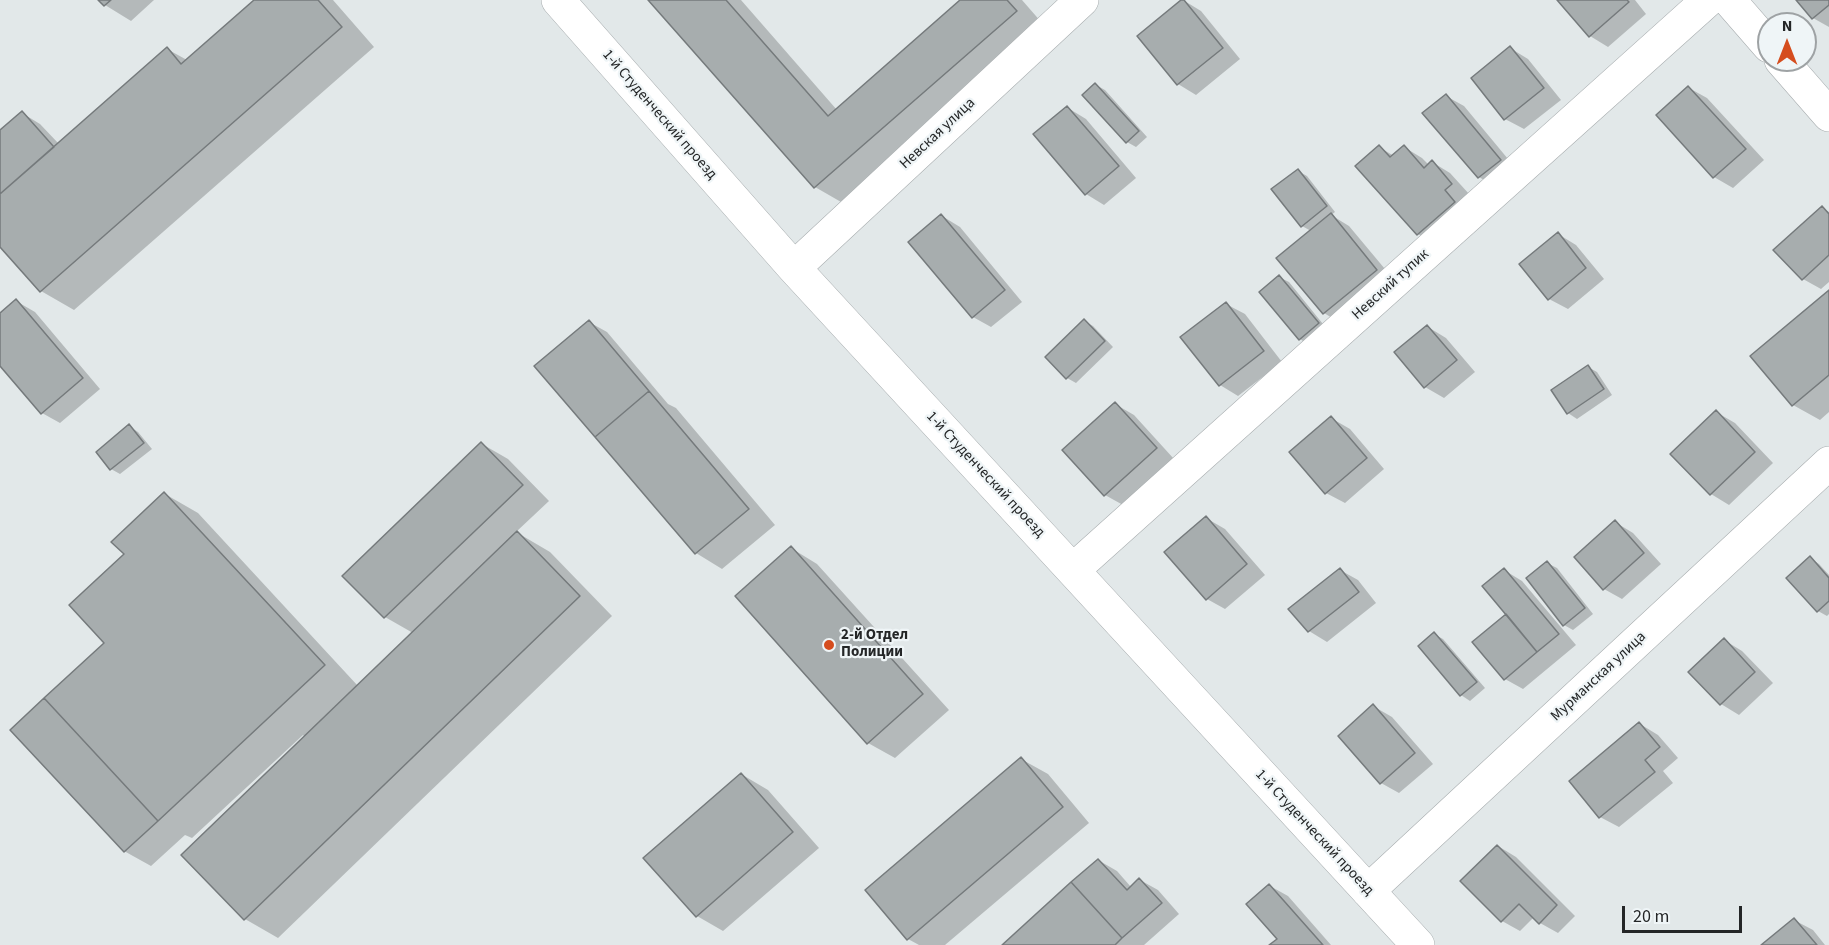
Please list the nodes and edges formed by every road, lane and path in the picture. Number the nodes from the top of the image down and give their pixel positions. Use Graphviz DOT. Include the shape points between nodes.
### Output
graph roads {
  1 [pos="558,0"];
  2 [pos="1082,0"];
  3 [pos="1708,0"];
  4 [pos="1729,0"];
  5 [pos="1757,32"];
  6 [pos="1791,72"];
  7 [pos="1829,115"];
  8 [pos="794,268"];
  9 [pos="1829,463"];
  10 [pos="1073,570"];
  11 [pos="1368,891"];
  12 [pos="1418,945"];
  1 -- 8 [label="street, 1-й Студенческий проезд"];
  2 -- 8 [label="street, Невская улица"];
  3 -- 10 [label="street, Невский тупик"];
  4 -- 5 [label="street"];
  6 -- 7 [label="street"];
  8 -- 10 [label="street, 1-й Студенческий проезд"];
  9 -- 11 [label="street, Мурманская улица"];
  10 -- 11 [label="street, 1-й Студенческий проезд"];
  11 -- 12 [label="street, 1-й Студенческий проезд"];
}
